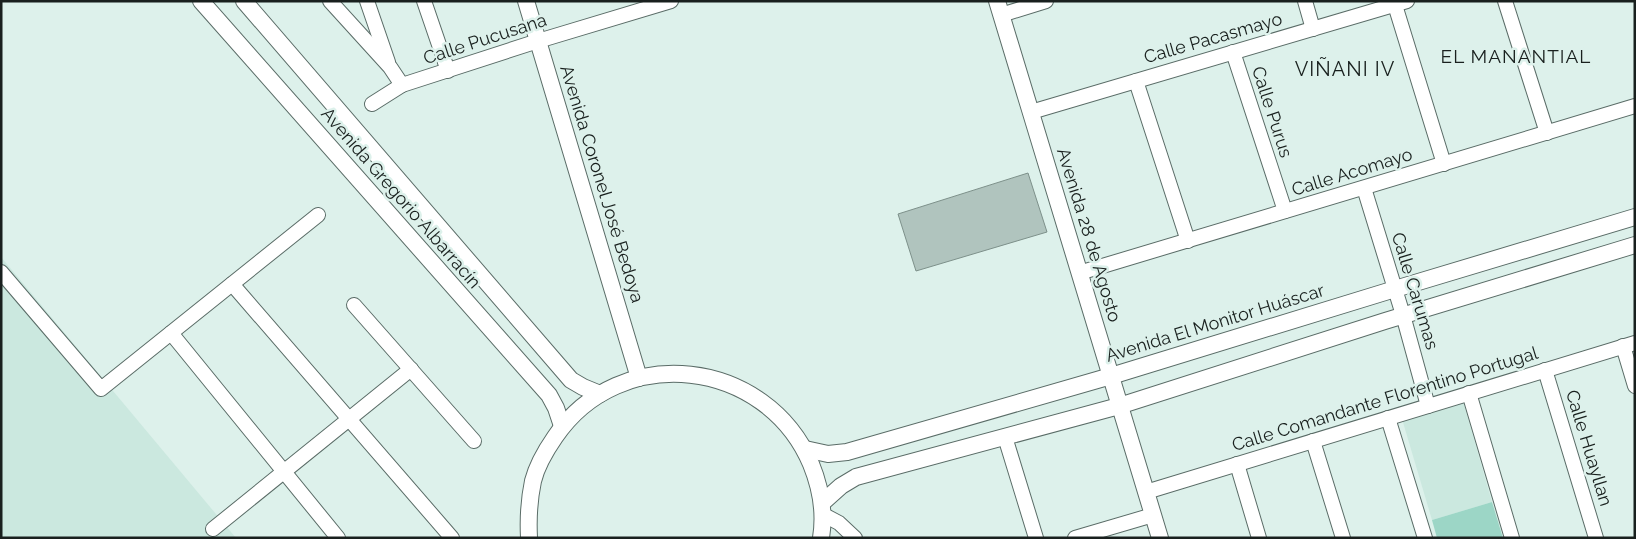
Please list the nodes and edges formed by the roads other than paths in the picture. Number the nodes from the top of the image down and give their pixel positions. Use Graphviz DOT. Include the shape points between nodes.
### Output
graph roads {
  1 [pos="202,1"];
  2 [pos="244,1"];
  3 [pos="330,1"];
  4 [pos="367,1"];
  5 [pos="424,1"];
  6 [pos="526,1"];
  7 [pos="671,1"];
  8 [pos="1046,1"];
  9 [pos="1305,1"];
  10 [pos="1505,1"];
  11 [pos="1401,3"];
  12 [pos="999,8"];
  13 [pos="1313,28"];
  14 [pos="538,41"];
  15 [pos="1232,52"];
  16 [pos="390,67"];
  17 [pos="448,71"];
  18 [pos="1136,81"];
  19 [pos="402,85"];
  20 [pos="372,104"];
  21 [pos="1635,106"];
  22 [pos="1031,112"];
  23 [pos="1547,133"];
  24 [pos="1444,164"];
  25 [pos="1364,188"];
  26 [pos="1285,211"];
  27 [pos="318,215"];
  28 [pos="1635,217"];
  29 [pos="1188,241"];
  30 [pos="1635,245"];
  31 [pos="1,272"];
  32 [pos="1079,273"];
  33 [pos="232,284"];
  34 [pos="1395,289"];
  35 [pos="354,305"];
  36 [pos="1403,315"];
  37 [pos="171,333"];
  38 [pos="1629,344"];
  39 [pos="411,369"];
  40 [pos="1545,370"];
  41 [pos="1111,376"];
  42 [pos="639,378"];
  43 [pos="1635,386"];
  44 [pos="1469,393"];
  45 [pos="600,394"];
  46 [pos="1120,406"];
  47 [pos="1428,406"];
  48 [pos="1388,418"];
  49 [pos="349,419"];
  50 [pos="562,426"];
  51 [pos="1005,437"];
  52 [pos="1313,441"];
  53 [pos="474,442"];
  54 [pos="805,449"];
  55 [pos="1237,464"];
  56 [pos="284,472"];
  57 [pos="1146,492"];
  58 [pos="822,508"];
  59 [pos="1153,515"];
  60 [pos="213,529"];
  61 [pos="338,538"];
  62 [pos="452,538"];
  63 [pos="529,538"];
  64 [pos="821,538"];
  65 [pos="855,538"];
  66 [pos="1036,538"];
  67 [pos="1075,538"];
  68 [pos="1160,538"];
  69 [pos="1259,538"];
  70 [pos="1343,538"];
  71 [pos="1425,538"];
  72 [pos="1512,538"];
  73 [pos="1596,538"];
  1 -- 50 [label="street, Avenida Gregorio Albarracín" via="549,395"];
  2 -- 45 [label="street, Avenida Gregorio Albarracín" via="571,380"];
  3 -- 16 [label="street"];
  4 -- 16 [label="street"];
  5 -- 17 [label="street"];
  6 -- 14 [label="street, Avenida Coronel José Bedoya"];
  7 -- 14 [label="street, Calle Pucusana"];
  8 -- 12 [label="street"];
  9 -- 13 [label="street"];
  10 -- 23 [label="street"];
  11 -- 13 [label="street, Calle Pacasmayo"];
  11 -- 24 [label="street"];
  12 -- 22 [label="street, Avenida 28 de Agosto"];
  13 -- 15 [label="street, Calle Pacasmayo"];
  14 -- 17 [label="street, Calle Pucusana"];
  14 -- 42 [label="street, Avenida Coronel José Bedoya"];
  15 -- 18 [label="street, Calle Pacasmayo"];
  15 -- 26 [label="street, Calle Purus"];
  16 -- 19 [label="street"];
  17 -- 19 [label="street, Calle Pucusana"];
  18 -- 22 [label="street, Calle Pacasmayo"];
  18 -- 29 [label="street"];
  19 -- 20 [label="street, Calle Pucusana"];
  21 -- 23 [label="street, Calle Acomayo"];
  22 -- 32 [label="street, Avenida 28 de Agosto"];
  23 -- 24 [label="street, Calle Acomayo"];
  24 -- 25 [label="street, Calle Acomayo"];
  25 -- 26 [label="street, Calle Acomayo"];
  25 -- 34 [label="street, Calle Carumas"];
  26 -- 29 [label="street, Calle Acomayo"];
  27 -- 33 [label="street"];
  28 -- 34 [label="street, Avenida El Monitor Huáscar"];
  29 -- 32 [label="street, Calle Acomayo"];
  30 -- 36 [label="street"];
  31 -- 37 [label="street" via="101,389"];
  32 -- 41 [label="street, Avenida 28 de Agosto"];
  33 -- 37 [label="street"];
  33 -- 49 [label="street"];
  34 -- 36 [label="street, Calle Carumas"];
  34 -- 41 [label="street, Avenida El Monitor Huáscar"];
  35 -- 39 [label="street"];
  36 -- 46 [label="street"];
  36 -- 47 [label="street, Calle Carumas"];
  37 -- 56 [label="street"];
  38 -- 40 [label="street, Calle Comandante Florentino Portugal"];
  38 -- 43 [label="street"];
  39 -- 49 [label="street"];
  39 -- 53 [label="street"];
  40 -- 44 [label="street, Calle Comandante Florentino Portugal"];
  40 -- 73 [label="street, Calle Huayllan"];
  41 -- 46 [label="street, Avenida 28 de Agosto"];
  41 -- 54 [label="street, Avenida El Monitor Huáscar" via="847,452 828,454"];
  42 -- 45 [label="street"];
  42 -- 54 [label="street" via="685,373 714,378 742,388 767,404"];
  44 -- 47 [label="street, Calle Comandante Florentino Portugal"];
  44 -- 72 [label="street"];
  45 -- 50 [label="street"];
  46 -- 51 [label="street"];
  46 -- 57 [label="street, Avenida 28 de Agosto"];
  47 -- 48 [label="street, Calle Comandante Florentino Portugal"];
  48 -- 52 [label="street, Calle Comandante Florentino Portugal"];
  48 -- 71 [label="street"];
  49 -- 56 [label="street"];
  49 -- 62 [label="street"];
  50 -- 63 [label="street" via="545,451 534,480 528,510"];
  51 -- 58 [label="street" via="856,478 841,486"];
  51 -- 66 [label="street"];
  52 -- 55 [label="street, Calle Comandante Florentino Portugal"];
  52 -- 70 [label="street"];
  54 -- 58 [label="street" via="816,475"];
  55 -- 57 [label="street, Calle Comandante Florentino Portugal"];
  55 -- 69 [label="street"];
  56 -- 60 [label="street"];
  56 -- 61 [label="street"];
  57 -- 59 [label="street, Avenida 28 de Agosto"];
  58 -- 64 [label="street"];
  58 -- 65 [label="street"];
  59 -- 67 [label="street"];
  59 -- 68 [label="street, Avenida 28 de Agosto"];
}
